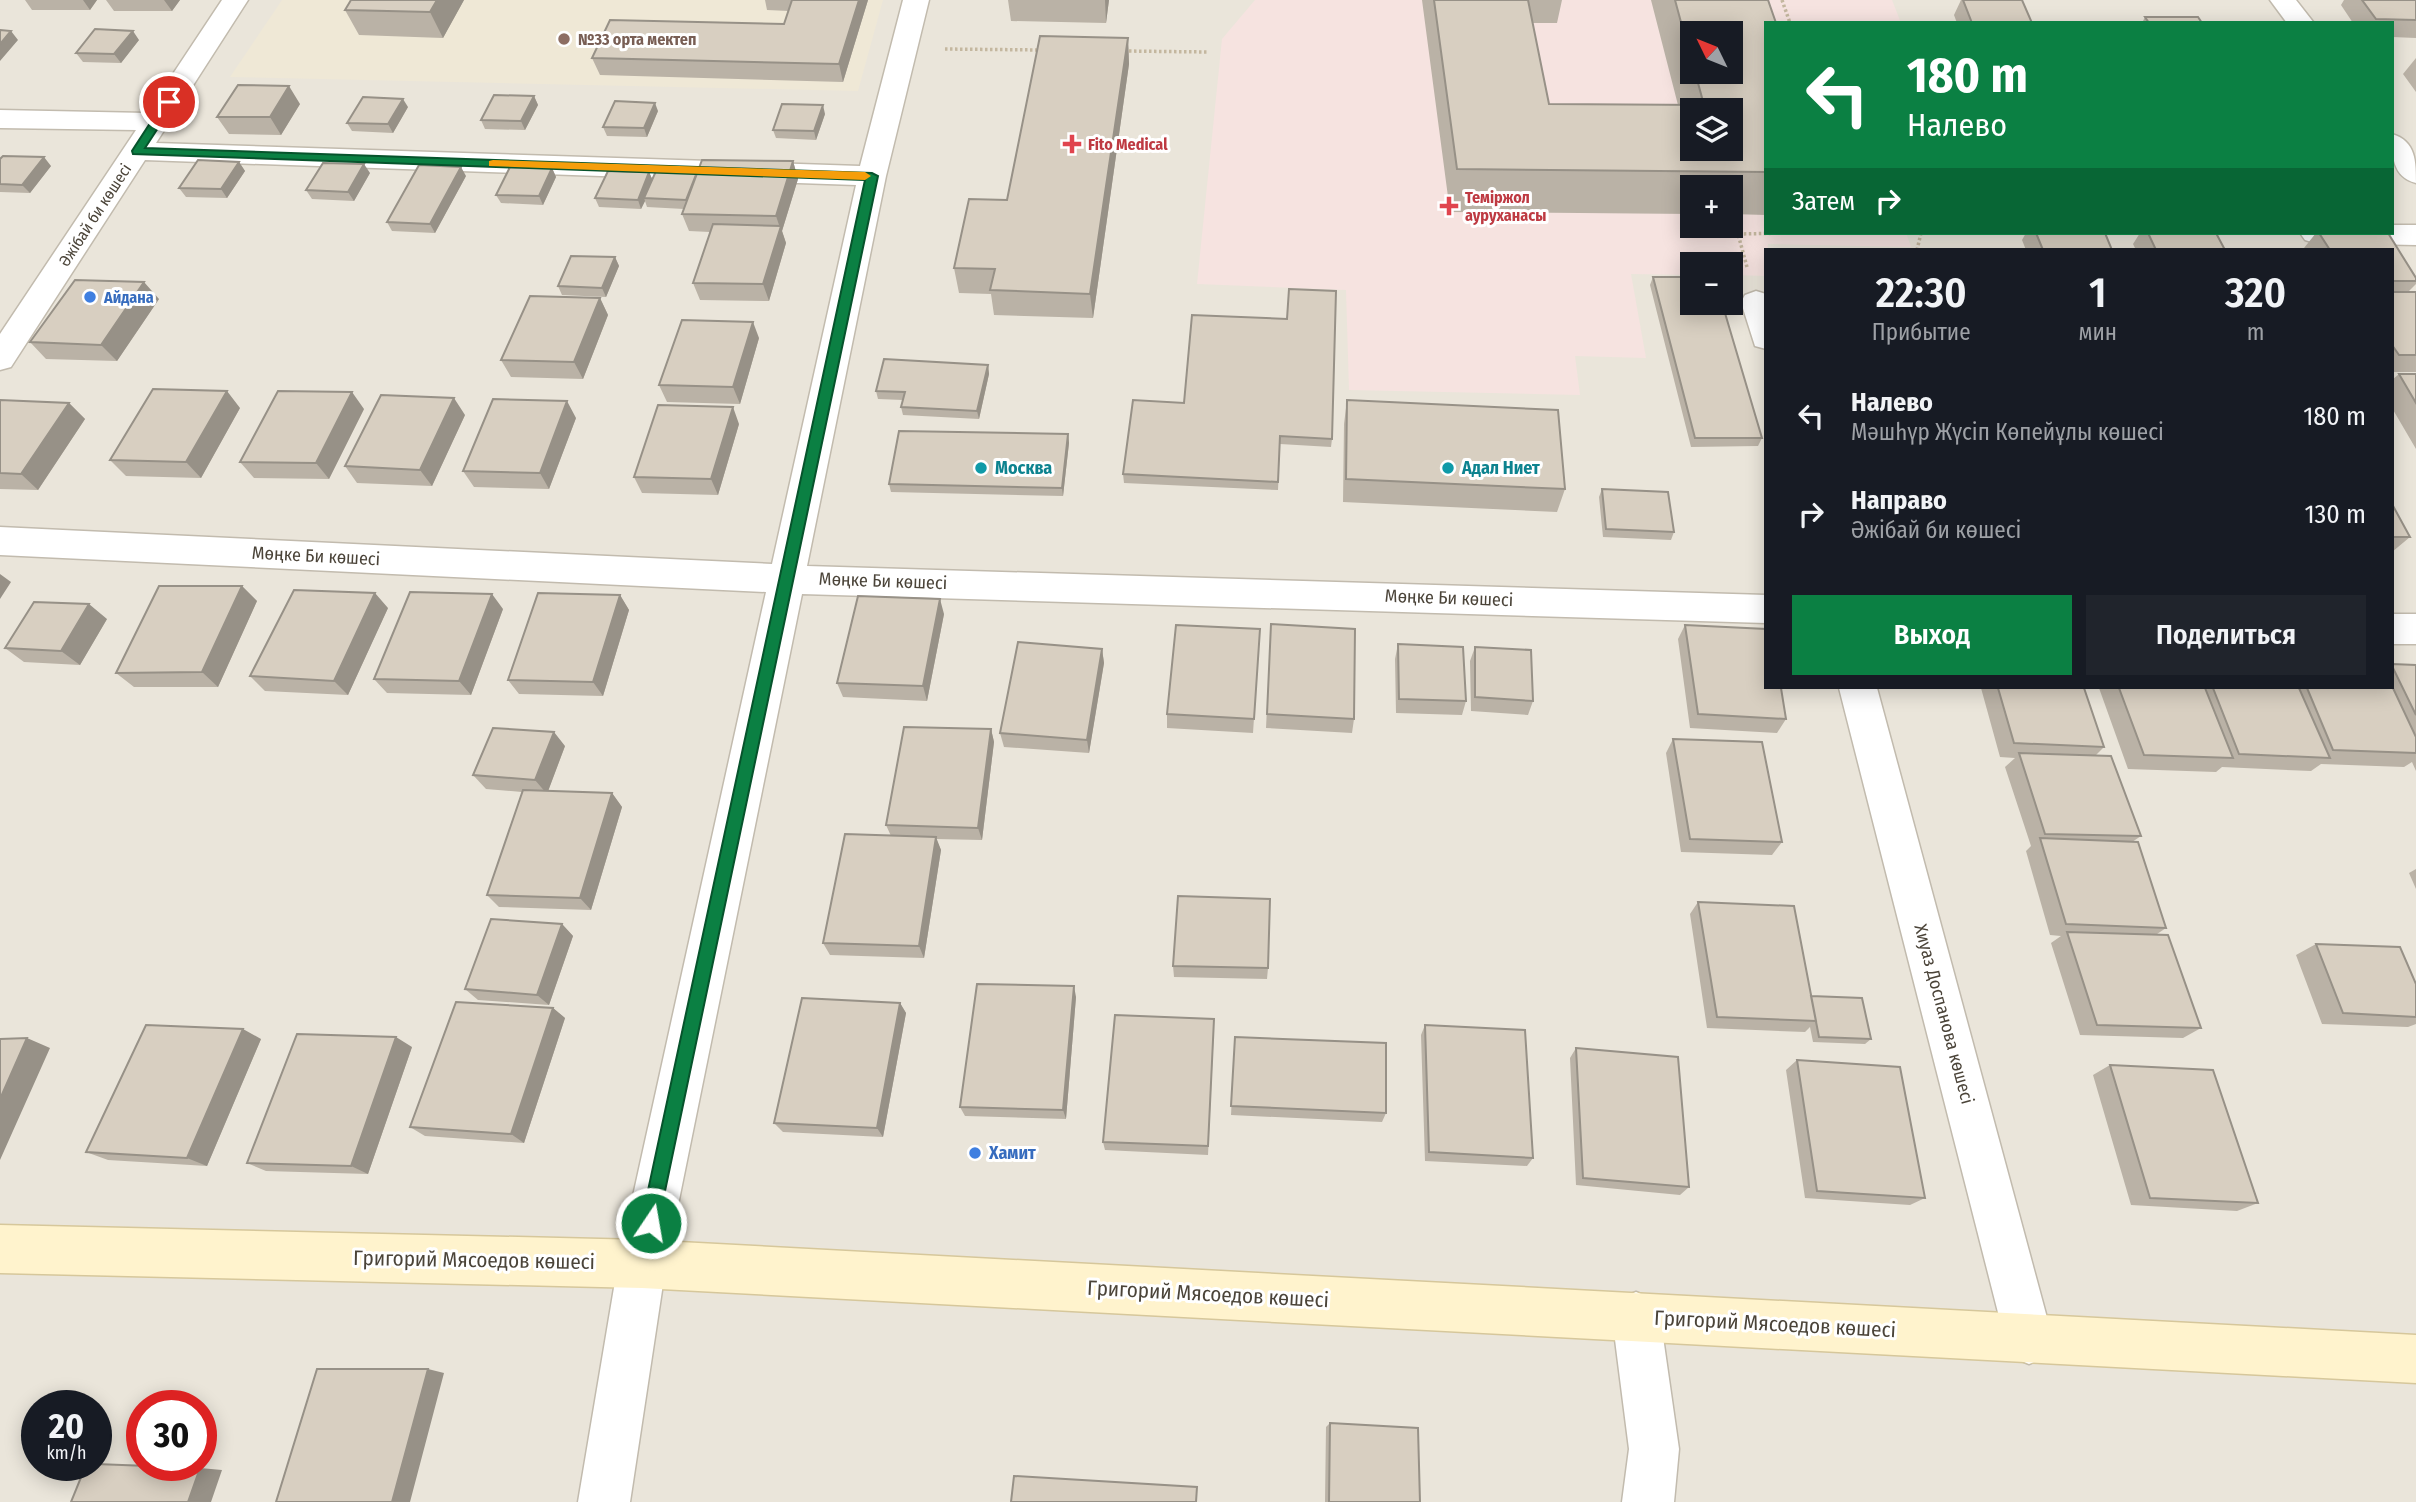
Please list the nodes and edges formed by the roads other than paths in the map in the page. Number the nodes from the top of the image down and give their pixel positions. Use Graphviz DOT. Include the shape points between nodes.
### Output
graph roads {
  1 [pos="235,0"];
  2 [pos="916,0"];
  3 [pos="2283,0"];
  4 [pos="2299,21"];
  5 [pos="0,119"];
  6 [pos="156,122"];
  7 [pos="2394,146"];
  8 [pos="137,151"];
  9 [pos="2416,174"];
  10 [pos="872,176"];
  11 [pos="2394,235"];
  12 [pos="2416,235"];
  13 [pos="1756,302"];
  14 [pos="1764,331"];
  15 [pos="0,359"];
  16 [pos="0,541"];
  17 [pos="787,579"];
  18 [pos="1764,609"];
  19 [pos="2394,629"];
  20 [pos="2416,629"];
  21 [pos="1858,689"];
  22 [pos="0,1249"];
  23 [pos="642,1264"];
  24 [pos="1636,1315"];
  25 [pos="2029,1340"];
  26 [pos="2416,1359"];
  27 [pos="604,1502"];
  28 [pos="1648,1502"];
  1 -- 6 [label="street, Әжібай би көшесі"];
  2 -- 10 [label="street"];
  3 -- 4 [label="street"];
  5 -- 6 [label="street"];
  6 -- 8 [label="street, Әжібай би көшесі"];
  7 -- 9 [label="street"];
  8 -- 10 [label="street"];
  8 -- 15 [label="street, Әжібай би көшесі"];
  10 -- 17 [label="street"];
  11 -- 12 [label="street"];
  13 -- 14 [label="street"];
  16 -- 17 [label="street, Мөңке Би көшесі"];
  17 -- 18 [label="street, Мөңке Би көшесі"];
  17 -- 23 [label="street"];
  19 -- 20 [label="street"];
  21 -- 25 [label="street, Хиуаз Доспанова көшесі"];
  22 -- 23 [label="main road, Григорий Мясоедов көшесі"];
  23 -- 24 [label="main road, Григорий Мясоедов көшесі"];
  23 -- 27 [label="street"];
  24 -- 25 [label="main road, Григорий Мясоедов көшесі"];
  24 -- 28 [label="street" via="1654,1449"];
  25 -- 26 [label="main road, Григорий Мясоедов көшесі"];
}
